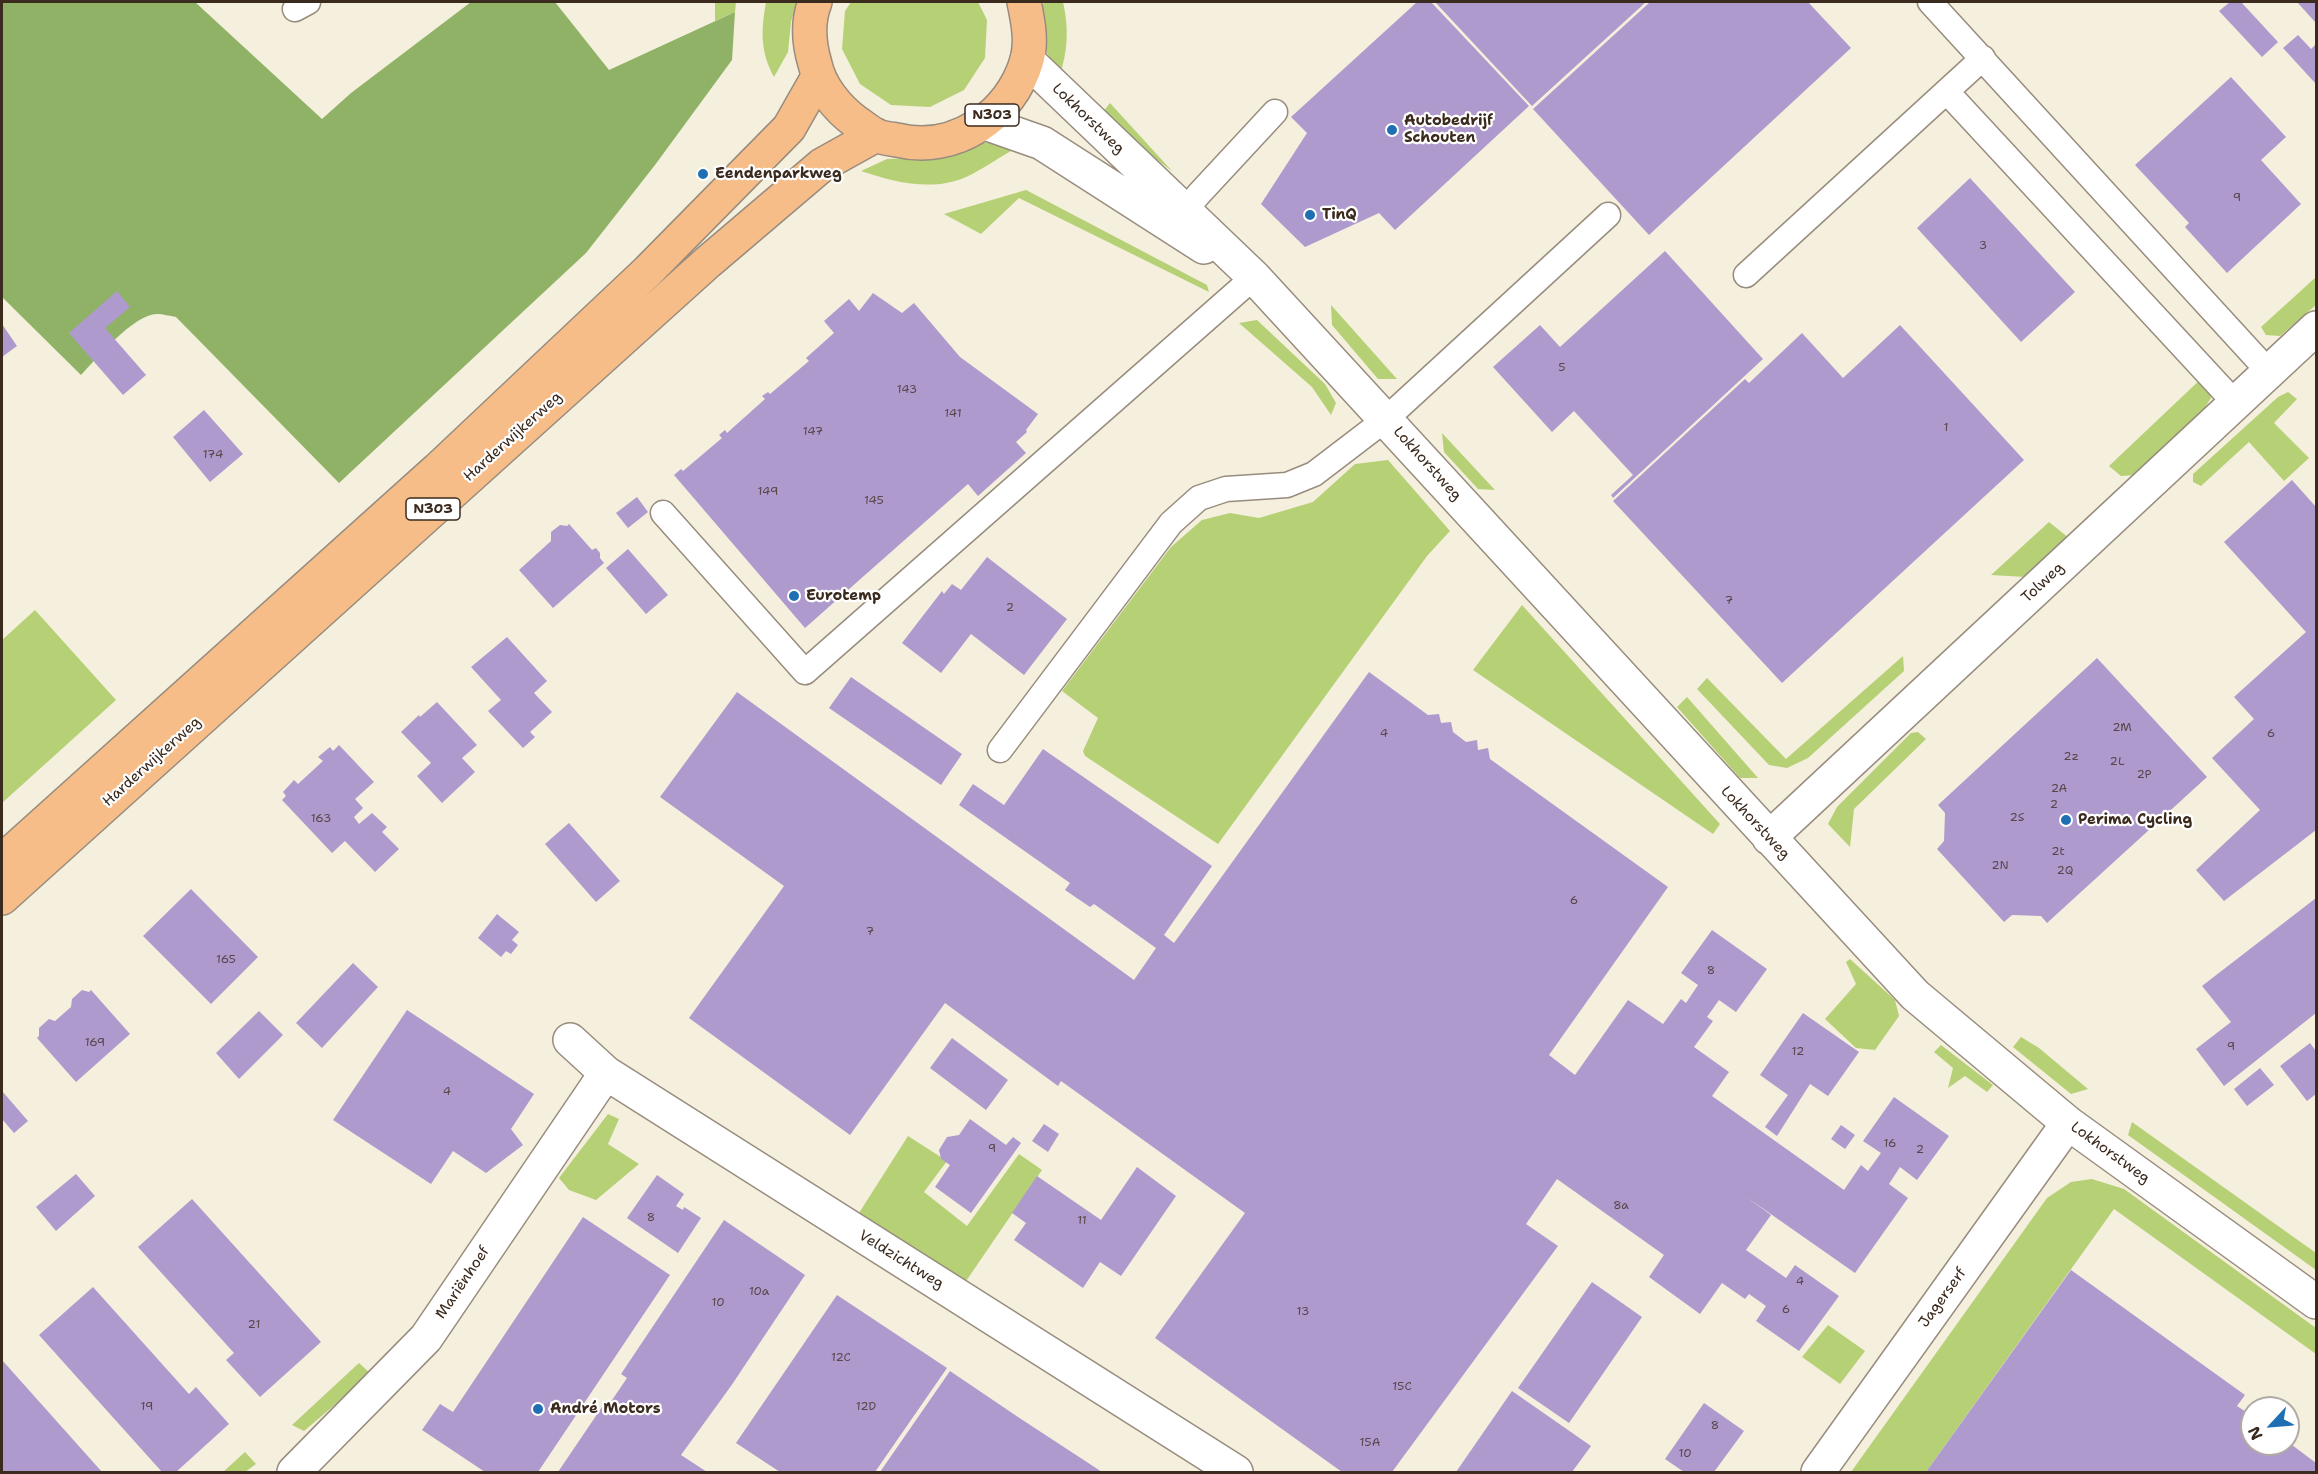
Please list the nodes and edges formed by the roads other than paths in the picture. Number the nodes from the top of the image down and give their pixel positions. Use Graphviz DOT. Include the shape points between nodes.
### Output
graph roads {
  1 [pos="815,2"];
  2 [pos="1024,2"];
  3 [pos="1930,2"];
  4 [pos="1983,58"];
  5 [pos="1027,60"];
  6 [pos="818,77"];
  7 [pos="1947,92"];
  8 [pos="1275,112"];
  9 [pos="985,123"];
  10 [pos="876,135"];
  11 [pos="1608,215"];
  12 [pos="1179,219"];
  13 [pos="1746,275"];
  14 [pos="1254,277"];
  15 [pos="2316,328"];
  16 [pos="2269,372"];
  17 [pos="2235,404"];
  18 [pos="1386,419"];
  19 [pos="663,513"];
  20 [pos="1000,750"];
  21 [pos="1769,838"];
  22 [pos="2,861"];
  23 [pos="2,898"];
  24 [pos="570,1040"];
  25 [pos="606,1072"];
  26 [pos="2068,1123"];
  27 [pos="2316,1302"];
  28 [pos="294,1473"];
  29 [pos="1236,1473"];
  30 [pos="1818,1473"];
  1 -- 6 [label="main road, N303" via="810,45"];
  2 -- 5 [label="main road, N303" via="1030,28"];
  3 -- 4 [label="lane"];
  4 -- 7 [label="lane"];
  4 -- 16 [label="lane"];
  5 -- 9 [label="main road, N303" via="1011,95"];
  5 -- 12 [label="street, Lokhorstweg"];
  6 -- 10 [label="main road, N303" via="842,112"];
  6 -- 22 [label="main road, Harderwijkerweg / N303" via="789,128 648,271 438,469"];
  7 -- 13 [label="lane"];
  7 -- 17 [label="lane"];
  8 -- 12 [label="lane"];
  9 -- 10 [label="main road, N303" via="951,140 913,144"];
  9 -- 12 [label="street, Lokhorstweg" via="1042,143"];
  10 -- 23 [label="main road, Harderwijkerweg / N303" via="822,165 708,262"];
  11 -- 18 [label="lane"];
  12 -- 14 [label="street, Lokhorstweg"];
  14 -- 18 [label="street, Lokhorstweg"];
  14 -- 19 [label="lane" via="805,672"];
  15 -- 16 [label="street, Tolweg"];
  16 -- 17 [label="street, Tolweg"];
  17 -- 21 [label="street, Tolweg"];
  18 -- 20 [label="lane" via="1305,478 1287,485 1226,489 1199,498 1172,523"];
  18 -- 21 [label="street, Lokhorstweg"];
  21 -- 26 [label="street, Lokhorstweg" via="1915,995"];
  24 -- 25 [label="street, Veldzichtweg"];
  25 -- 28 [label="street, Mariënhoef" via="426,1338"];
  25 -- 29 [label="street, Veldzichtweg"];
  26 -- 27 [label="street, Lokhorstweg"];
  26 -- 30 [label="street, Jagerserf"];
}
